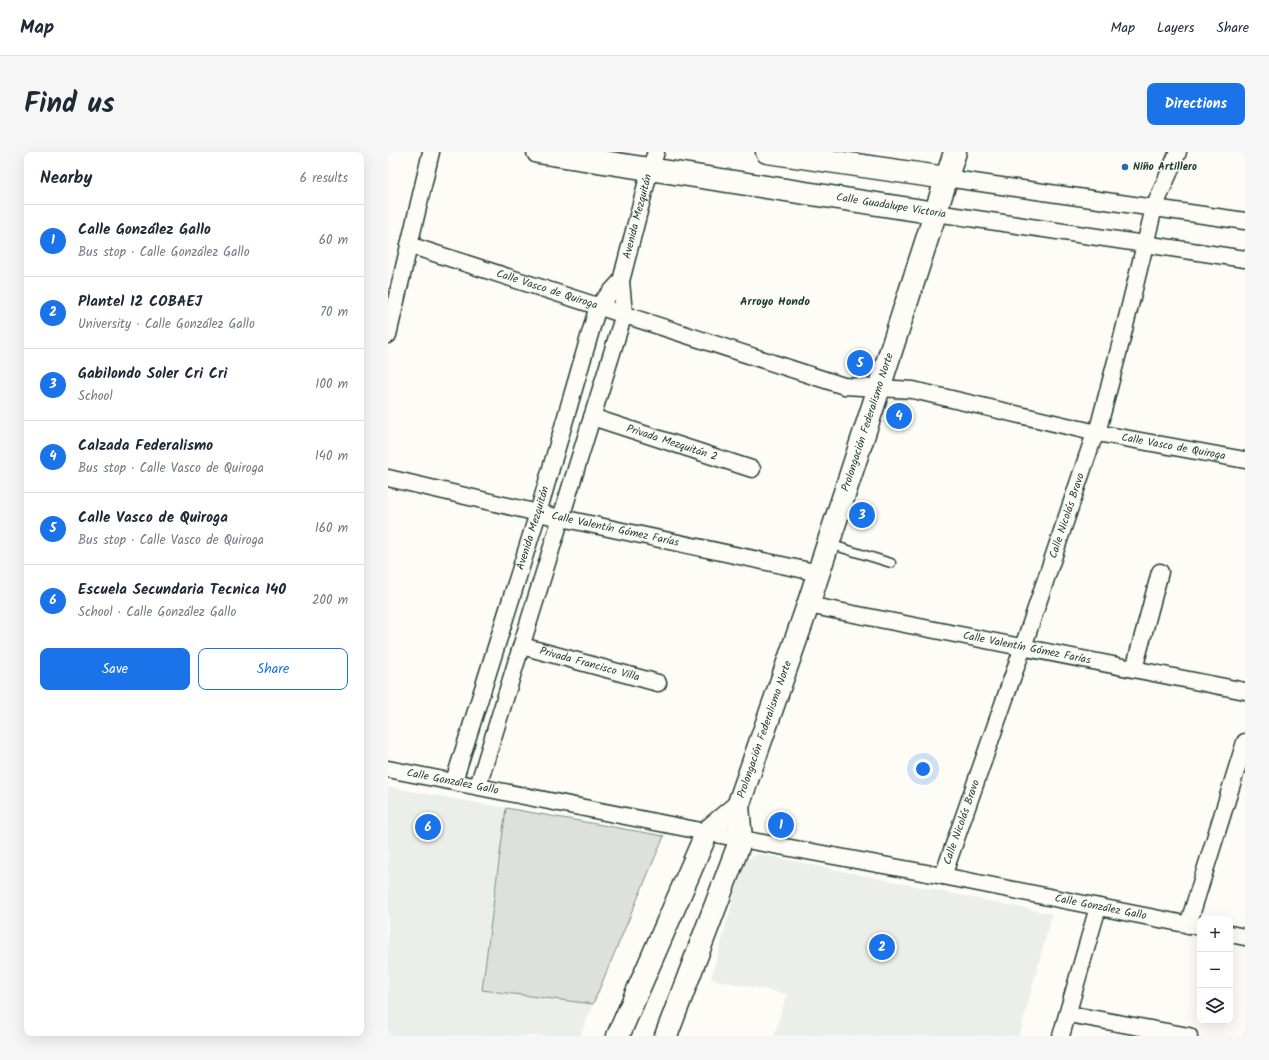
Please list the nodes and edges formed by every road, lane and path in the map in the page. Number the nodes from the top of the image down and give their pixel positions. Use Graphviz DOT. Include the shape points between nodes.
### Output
graph roads {
  1 [pos="431,152"];
  2 [pos="538,152"];
  3 [pos="767,152"];
  4 [pos="954,152"];
  5 [pos="1178,152"];
  6 [pos="653,160"];
  7 [pos="946,178"];
  8 [pos="1154,208"];
  9 [pos="936,213"];
  10 [pos="1245,221"];
  11 [pos="1145,244"];
  12 [pos="409,245"];
  13 [pos="1245,259"];
  14 [pos="621,281"];
  15 [pos="598,306"];
  16 [pos="624,314"];
  17 [pos="388,335"];
  18 [pos="879,388"];
  19 [pos="592,417"];
  20 [pos="1097,433"];
  21 [pos="1245,460"];
  22 [pos="752,469"];
  23 [pos="388,478"];
  24 [pos="538,513"];
  25 [pos="561,518"];
  26 [pos="829,543"];
  27 [pos="891,563"];
  28 [pos="1160,572"];
  29 [pos="819,573"];
  30 [pos="808,606"];
  31 [pos="522,646"];
  32 [pos="1022,648"];
  33 [pos="1134,669"];
  34 [pos="658,683"];
  35 [pos="1245,691"];
  36 [pos="1245,742"];
  37 [pos="388,769"];
  38 [pos="454,781"];
  39 [pos="478,786"];
  40 [pos="738,806"];
  41 [pos="707,832"];
  42 [pos="742,839"];
  43 [pos="943,876"];
  44 [pos="1098,907"];
  45 [pos="1194,926"];
  46 [pos="1233,935"];
  47 [pos="1245,937"];
  48 [pos="1068,1014"];
  49 [pos="618,1036"];
  50 [pos="666,1036"];
  51 [pos="1061,1036"];
  52 [pos="1189,1036"];
  1 -- 12 [label="street"];
  2 -- 6 [label="main road, Calle Guadalupe Victoria"];
  3 -- 7 [label="main road"];
  4 -- 7 [label="main road, Prolongación Federalismo Norte"];
  5 -- 8 [label="street, Calle Nicolás Bravo"];
  6 -- 9 [label="main road, Calle Guadalupe Victoria"];
  6 -- 14 [label="street, Avenida Mezquitán"];
  7 -- 8 [label="street"];
  7 -- 9 [label="main road, Prolongación Federalismo Norte"];
  8 -- 10 [label="street"];
  8 -- 11 [label="street, Calle Nicolás Bravo"];
  9 -- 11 [label="street, Calle Guadalupe Victoria"];
  9 -- 18 [label="main road, Prolongación Federalismo Norte"];
  11 -- 13 [label="street, Calle Guadalupe Victoria"];
  11 -- 20 [label="street, Calle Nicolás Bravo"];
  12 -- 15 [label="street, Calle Vasco de Quiroga"];
  12 -- 17 [label="street"];
  14 -- 15 [label="street, Avenida Mezquitán"];
  14 -- 16 [label="street, Avenida Mezquitán"];
  15 -- 16 [label="street, Calle Vasco de Quiroga"];
  15 -- 24 [label="street, Avenida Mezquitán"];
  16 -- 18 [label="street, Calle Vasco de Quiroga" via="844,386"];
  16 -- 19 [label="street, Avenida Mezquitán"];
  18 -- 20 [label="street, Calle Vasco de Quiroga" via="913,390"];
  18 -- 26 [label="main road, Prolongación Federalismo Norte"];
  19 -- 22 [label="street, Privada Mezquitán 2"];
  19 -- 25 [label="street, Avenida Mezquitán"];
  20 -- 21 [label="street, Calle Vasco de Quiroga"];
  20 -- 32 [label="street, Calle Nicolás Bravo"];
  23 -- 24 [label="street, Calle Valentín Gómez Farías"];
  24 -- 25 [label="street, Calle Valentín Gómez Farías"];
  24 -- 38 [label="street, Avenida Mezquitán"];
  25 -- 29 [label="street, Calle Valentín Gómez Farías"];
  25 -- 31 [label="street, Avenida Mezquitán"];
  26 -- 27 [label="lane"];
  26 -- 29 [label="main road, Prolongación Federalismo Norte"];
  28 -- 33 [label="street"];
  29 -- 30 [label="main road, Prolongación Federalismo Norte"];
  30 -- 32 [label="street, Calle Valentín Gómez Farías"];
  30 -- 40 [label="main road, Prolongación Federalismo Norte"];
  31 -- 34 [label="street, Privada Francisco Villa"];
  31 -- 39 [label="street, Avenida Mezquitán"];
  32 -- 33 [label="street, Calle Valentín Gómez Farías"];
  32 -- 43 [label="street, Calle Nicolás Bravo"];
  33 -- 35 [label="street, Calle Valentín Gómez Farías"];
  36 -- 45 [label="street"];
  37 -- 38 [label="street, Calle González Gallo"];
  38 -- 39 [label="street, Calle González Gallo"];
  39 -- 41 [label="street, Calle González Gallo"];
  40 -- 41 [label="main road, Prolongación Federalismo Norte"];
  40 -- 42 [label="main road, Prolongación Federalismo Norte"];
  41 -- 42 [label="street, Calle González Gallo"];
  41 -- 49 [label="main road, Prolongación Federalismo Norte"];
  42 -- 43 [label="street, Calle González Gallo"];
  42 -- 50 [label="main road, Prolongación Federalismo Norte"];
  43 -- 44 [label="street, Calle González Gallo"];
  44 -- 45 [label="street, Calle González Gallo"];
  44 -- 48 [label="street"];
  46 -- 47 [label="street"];
  48 -- 51 [label="street"];
  48 -- 52 [label="street"];
}
